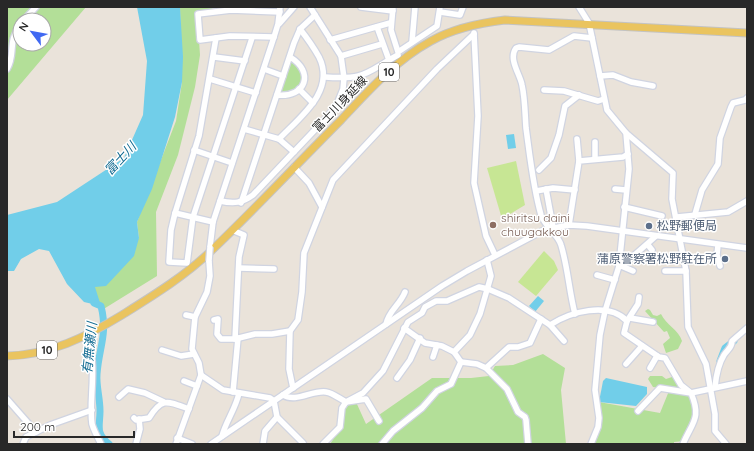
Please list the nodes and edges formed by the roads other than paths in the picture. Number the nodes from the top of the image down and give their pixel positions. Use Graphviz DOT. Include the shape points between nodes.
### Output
graph roads {
  1 [pos="294,7"];
  2 [pos="310,7"];
  3 [pos="361,7"];
  4 [pos="415,7"];
  5 [pos="463,7"];
  6 [pos="579,7"];
  7 [pos="231,8"];
  8 [pos="370,8"];
  9 [pos="214,9"];
  10 [pos="256,9"];
  11 [pos="280,9"];
  12 [pos="393,9"];
  13 [pos="440,10"];
  14 [pos="315,15"];
  15 [pos="390,23"];
  16 [pos="589,23"];
  17 [pos="278,24"];
  18 [pos="474,24"];
  19 [pos="377,27"];
  20 [pos="300,29"];
  21 [pos="747,33"];
  22 [pos="474,34"];
  23 [pos="12,37"];
  24 [pos="274,37"];
  25 [pos="216,38"];
  26 [pos="252,38"];
  27 [pos="592,38"];
  28 [pos="330,40"];
  29 [pos="412,42"];
  30 [pos="382,44"];
  31 [pos="398,55"];
  32 [pos="340,56"];
  33 [pos="214,57"];
  34 [pos="290,57"];
  35 [pos="389,60"];
  36 [pos="245,61"];
  37 [pos="7,69"];
  38 [pos="264,69"];
  39 [pos="283,76"];
  40 [pos="600,76"];
  41 [pos="325,77"];
  42 [pos="520,77"];
  43 [pos="344,78"];
  44 [pos="210,79"];
  45 [pos="514,80"];
  46 [pos="236,86"];
  47 [pos="653,86"];
  48 [pos="299,89"];
  49 [pos="544,90"];
  50 [pos="256,93"];
  51 [pos="277,95"];
  52 [pos="579,96"];
  53 [pos="747,98"];
  54 [pos="604,99"];
  55 [pos="313,103"];
  56 [pos="244,129"];
  57 [pos="626,133"];
  58 [pos="263,134"];
  59 [pos="279,139"];
  60 [pos="577,139"];
  61 [pos="595,142"];
  62 [pos="194,150"];
  63 [pos="294,152"];
  64 [pos="628,154"];
  65 [pos="212,156"];
  66 [pos="595,159"];
  67 [pos="579,161"];
  68 [pos="232,163"];
  69 [pos="294,167"];
  70 [pos="539,170"];
  71 [pos="546,189"];
  72 [pos="615,189"];
  73 [pos="575,190"];
  74 [pos="626,190"];
  75 [pos="536,191"];
  76 [pos="220,201"];
  77 [pos="747,201"];
  78 [pos="241,203"];
  79 [pos="565,205"];
  80 [pos="572,206"];
  81 [pos="624,206"];
  82 [pos="322,207"];
  83 [pos="175,213"];
  84 [pos="695,214"];
  85 [pos="193,216"];
  86 [pos="662,216"];
  87 [pos="676,217"];
  88 [pos="213,222"];
  89 [pos="569,225"];
  90 [pos="551,228"];
  91 [pos="232,230"];
  92 [pos="621,231"];
  93 [pos="656,236"];
  94 [pos="681,240"];
  95 [pos="648,245"];
  96 [pos="718,245"];
  97 [pos="747,248"];
  98 [pos="652,250"];
  99 [pos="495,255"];
  100 [pos="487,260"];
  101 [pos="621,266"];
  102 [pos="720,266"];
  103 [pos="239,268"];
  104 [pos="274,268"];
  105 [pos="632,271"];
  106 [pos="665,271"];
  107 [pos="686,271"];
  108 [pos="597,275"];
  109 [pos="615,280"];
  110 [pos="488,289"];
  111 [pos="405,292"];
  112 [pos="639,297"];
  113 [pos="605,311"];
  114 [pos="575,314"];
  115 [pos="186,315"];
  116 [pos="195,317"];
  117 [pos="541,319"];
  118 [pos="214,320"];
  119 [pos="629,320"];
  120 [pos="653,322"];
  121 [pos="386,324"];
  122 [pos="550,325"];
  123 [pos="404,328"];
  124 [pos="747,328"];
  125 [pos="290,331"];
  126 [pos="85,337"];
  127 [pos="236,338"];
  128 [pos="420,338"];
  129 [pos="564,342"];
  130 [pos="437,345"];
  131 [pos="642,346"];
  132 [pos="162,350"];
  133 [pos="454,352"];
  134 [pos="194,354"];
  135 [pos="7,356"];
  136 [pos="658,356"];
  137 [pos="433,357"];
  138 [pos="461,362"];
  139 [pos="626,364"];
  140 [pos="486,368"];
  141 [pos="650,368"];
  142 [pos="201,375"];
  143 [pos="397,378"];
  144 [pos="184,381"];
  145 [pos="747,381"];
  146 [pos="197,386"];
  147 [pos="712,387"];
  148 [pos="293,388"];
  149 [pos="236,392"];
  150 [pos="691,393"];
  151 [pos="283,395"];
  152 [pos="119,397"];
  153 [pos="7,399"];
  154 [pos="274,401"];
  155 [pos="164,402"];
  156 [pos="346,402"];
  157 [pos="189,409"];
  158 [pos="92,410"];
  159 [pos="638,411"];
  160 [pos="277,417"];
  161 [pos="379,421"];
  162 [pos="36,432"];
  163 [pos="222,436"];
  164 [pos="177,441"];
  165 [pos="23,444"];
  166 [pos="101,444"];
  167 [pos="136,444"];
  168 [pos="192,444"];
  169 [pos="211,444"];
  170 [pos="263,444"];
  171 [pos="305,444"];
  172 [pos="323,444"];
  173 [pos="382,444"];
  174 [pos="528,444"];
  175 [pos="592,444"];
  176 [pos="683,444"];
  177 [pos="726,444"];
  1 -- 17 [label="street"];
  2 -- 14 [label="street"];
  3 -- 8 [label="street"];
  4 -- 29 [label="street"];
  5 -- 13 [label="street" via="460,15"];
  6 -- 16 [label="street"];
  7 -- 9 [label="street"];
  7 -- 10 [label="street"];
  8 -- 12 [label="street"];
  9 -- 25 [label="street" via="198,14 200,40"];
  10 -- 11 [label="street"];
  11 -- 17 [label="street"];
  12 -- 15 [label="street"];
  13 -- 29 [label="street" via="437,26"];
  14 -- 20 [label="street"];
  14 -- 28 [label="street"];
  15 -- 19 [label="street"];
  15 -- 29 [label="street" via="398,52"];
  16 -- 18 [label="main road, 富士川身延線 / 10" via="505,20"];
  16 -- 21 [label="main road, 富士川身延線 / 10"];
  16 -- 27 [label="street"];
  17 -- 24 [label="street"];
  18 -- 22 [label="street"];
  18 -- 69 [label="main road, 富士川身延線 / 10" via="452,31 414,50 379,81"];
  19 -- 28 [label="street"];
  19 -- 30 [label="street"];
  20 -- 34 [label="street"];
  20 -- 41 [label="street" via="320,58"];
  22 -- 82 [label="street" via="333,180"];
  22 -- 99 [label="street" via="478,116 474,183 486,236"];
  23 -- 37 [label="street" via="10,64"];
  24 -- 26 [label="street"];
  24 -- 38 [label="street"];
  25 -- 26 [label="street"];
  25 -- 33 [label="street"];
  26 -- 36 [label="street"];
  27 -- 40 [label="street"];
  27 -- 42 [label="street" via="574,36 549,50 516,48 513,60"];
  28 -- 32 [label="street"];
  30 -- 32 [label="street"];
  30 -- 35 [label="street"];
  31 -- 35 [label="street"];
  32 -- 43 [label="street"];
  33 -- 36 [label="street"];
  33 -- 44 [label="street"];
  34 -- 39 [label="street"];
  34 -- 48 [label="street" via="301,65 304,73 304,81"];
  35 -- 43 [label="street" via="360,77"];
  36 -- 46 [label="street"];
  38 -- 39 [label="street"];
  38 -- 50 [label="street"];
  39 -- 51 [label="street"];
  40 -- 47 [label="street" via="613,75"];
  40 -- 54 [label="street"];
  41 -- 43 [label="street"];
  41 -- 55 [label="street" via="320,94"];
  42 -- 45 [label="street"];
  42 -- 75 [label="street"];
  43 -- 63 [label="street" via="337,104"];
  44 -- 46 [label="street"];
  44 -- 62 [label="street"];
  46 -- 50 [label="street"];
  46 -- 65 [label="street"];
  48 -- 51 [label="street" via="285,96"];
  48 -- 55 [label="street"];
  49 -- 52 [label="street" via="564,91"];
  50 -- 56 [label="street"];
  51 -- 58 [label="street"];
  52 -- 54 [label="street" via="598,101"];
  52 -- 70 [label="street" via="565,106 551,158"];
  53 -- 84 [label="street" via="733,103 730,107 720,138 718,164 702,190"];
  54 -- 57 [label="street" via="611,116"];
  55 -- 59 [label="street"];
  56 -- 58 [label="street"];
  56 -- 68 [label="street"];
  57 -- 64 [label="street"];
  57 -- 87 [label="street" via="673,173 672,199"];
  58 -- 59 [label="street"];
  58 -- 78 [label="street"];
  59 -- 63 [label="street"];
  60 -- 67 [label="street"];
  61 -- 66 [label="street"];
  62 -- 65 [label="street"];
  62 -- 83 [label="street"];
  63 -- 78 [label="street" via="254,195"];
  64 -- 66 [label="street" via="623,157"];
  64 -- 74 [label="street"];
  65 -- 68 [label="street"];
  65 -- 85 [label="street"];
  66 -- 67 [label="street"];
  67 -- 73 [label="street"];
  68 -- 76 [label="street"];
  69 -- 82 [label="street" via="309,184"];
  69 -- 91 [label="main road, 富士川身延線 / 10"];
  71 -- 73 [label="street"];
  71 -- 75 [label="street"];
  71 -- 90 [label="street"];
  72 -- 74 [label="street"];
  73 -- 80 [label="street"];
  74 -- 81 [label="street"];
  75 -- 90 [label="street" via="542,217"];
  76 -- 78 [label="street"];
  76 -- 88 [label="street"];
  77 -- 84 [label="street" via="728,212"];
  79 -- 80 [label="street"];
  80 -- 89 [label="street"];
  81 -- 86 [label="street"];
  81 -- 92 [label="street"];
  82 -- 125 [label="street" via="302,258 302,292 298,320"];
  83 -- 85 [label="street"];
  83 -- 85 [label="street" via="169,262 187,262"];
  84 -- 87 [label="street"];
  85 -- 88 [label="street"];
  87 -- 94 [label="street"];
  88 -- 116 [label="street, bridge" via="207,292"];
  89 -- 90 [label="street"];
  89 -- 92 [label="street"];
  90 -- 99 [label="street"];
  90 -- 114 [label="street" via="561,244"];
  91 -- 103 [label="street" via="244,235"];
  91 -- 126 [label="main road, 富士川身延線 / 10" via="178,279"];
  92 -- 93 [label="street"];
  92 -- 101 [label="street"];
  93 -- 94 [label="street"];
  93 -- 95 [label="street"];
  94 -- 96 [label="street"];
  94 -- 107 [label="street"];
  95 -- 98 [label="street"];
  95 -- 101 [label="street"];
  96 -- 97 [label="street"];
  96 -- 102 [label="street"];
  99 -- 100 [label="street"];
  100 -- 110 [label="street" via="491,276"];
  100 -- 121 [label="street" via="442,286"];
  101 -- 105 [label="street"];
  101 -- 109 [label="street"];
  103 -- 104 [label="street"];
  103 -- 127 [label="street"];
  106 -- 107 [label="street"];
  107 -- 147 [label="street" via="688,327 706,364"];
  108 -- 109 [label="street"];
  109 -- 113 [label="street"];
  110 -- 117 [label="street" via="509,298"];
  110 -- 123 [label="street" via="479,287 447,301 436,300"];
  110 -- 133 [label="street" via="474,328"];
  111 -- 121 [label="street" via="402,299 385,316"];
  112 -- 119 [label="street"];
  113 -- 114 [label="street" via="583,311"];
  113 -- 119 [label="street"];
  113 -- 175 [label="street" via="596,373 598,427"];
  114 -- 122 [label="street"];
  115 -- 116 [label="street"];
  116 -- 134 [label="street" via="192,349"];
  117 -- 122 [label="street"];
  117 -- 140 [label="street" via="530,343 509,347"];
  118 -- 127 [label="street" via="218,319 217,334 221,339"];
  119 -- 120 [label="street"];
  119 -- 131 [label="street" via="624,333"];
  121 -- 148 [label="street"];
  122 -- 129 [label="street"];
  123 -- 128 [label="street"];
  123 -- 156 [label="street" via="383,371 363,393"];
  124 -- 147 [label="street" via="724,356"];
  125 -- 127 [label="street"];
  125 -- 148 [label="street" via="289,369"];
  126 -- 135 [label="main road, 富士川身延線 / 10" via="34,354"];
  126 -- 158 [label="street" via="89,342 91,360"];
  127 -- 149 [label="street"];
  128 -- 130 [label="street"];
  128 -- 143 [label="street" via="410,360"];
  130 -- 133 [label="street"];
  130 -- 137 [label="street"];
  131 -- 136 [label="street"];
  131 -- 139 [label="street"];
  132 -- 134 [label="street" via="181,356"];
  133 -- 138 [label="street"];
  134 -- 142 [label="street"];
  136 -- 141 [label="street"];
  136 -- 150 [label="street" via="665,358 681,385"];
  138 -- 140 [label="street"];
  138 -- 173 [label="street" via="451,384 437,391"];
  140 -- 174 [label="street" via="507,389 518,412 525,417"];
  142 -- 146 [label="street"];
  142 -- 149 [label="street" via="223,390"];
  144 -- 146 [label="street"];
  145 -- 147 [label="street"];
  146 -- 157 [label="street"];
  147 -- 150 [label="street"];
  147 -- 177 [label="street" via="715,432"];
  148 -- 151 [label="street"];
  149 -- 154 [label="street"];
  149 -- 163 [label="street" via="236,404"];
  150 -- 159 [label="street" via="660,388"];
  150 -- 176 [label="street" via="695,401 696,416"];
  151 -- 154 [label="street"];
  151 -- 156 [label="street" via="293,398 321,391 329,392"];
  152 -- 155 [label="street" via="128,388"];
  153 -- 162 [label="street"];
  154 -- 160 [label="street"];
  154 -- 163 [label="street"];
  155 -- 157 [label="street"];
  155 -- 167 [label="street" via="157,405 149,418 137,418 140,428"];
  156 -- 161 [label="street" via="366,399"];
  156 -- 172 [label="street" via="342,408 340,427"];
  157 -- 164 [label="street"];
  158 -- 162 [label="street"];
  158 -- 166 [label="street" via="92,424"];
  160 -- 170 [label="street" via="265,430"];
  160 -- 171 [label="street"];
  162 -- 165 [label="street" via="26,437"];
  163 -- 169 [label="street"];
  164 -- 168 [label="street"];
}
